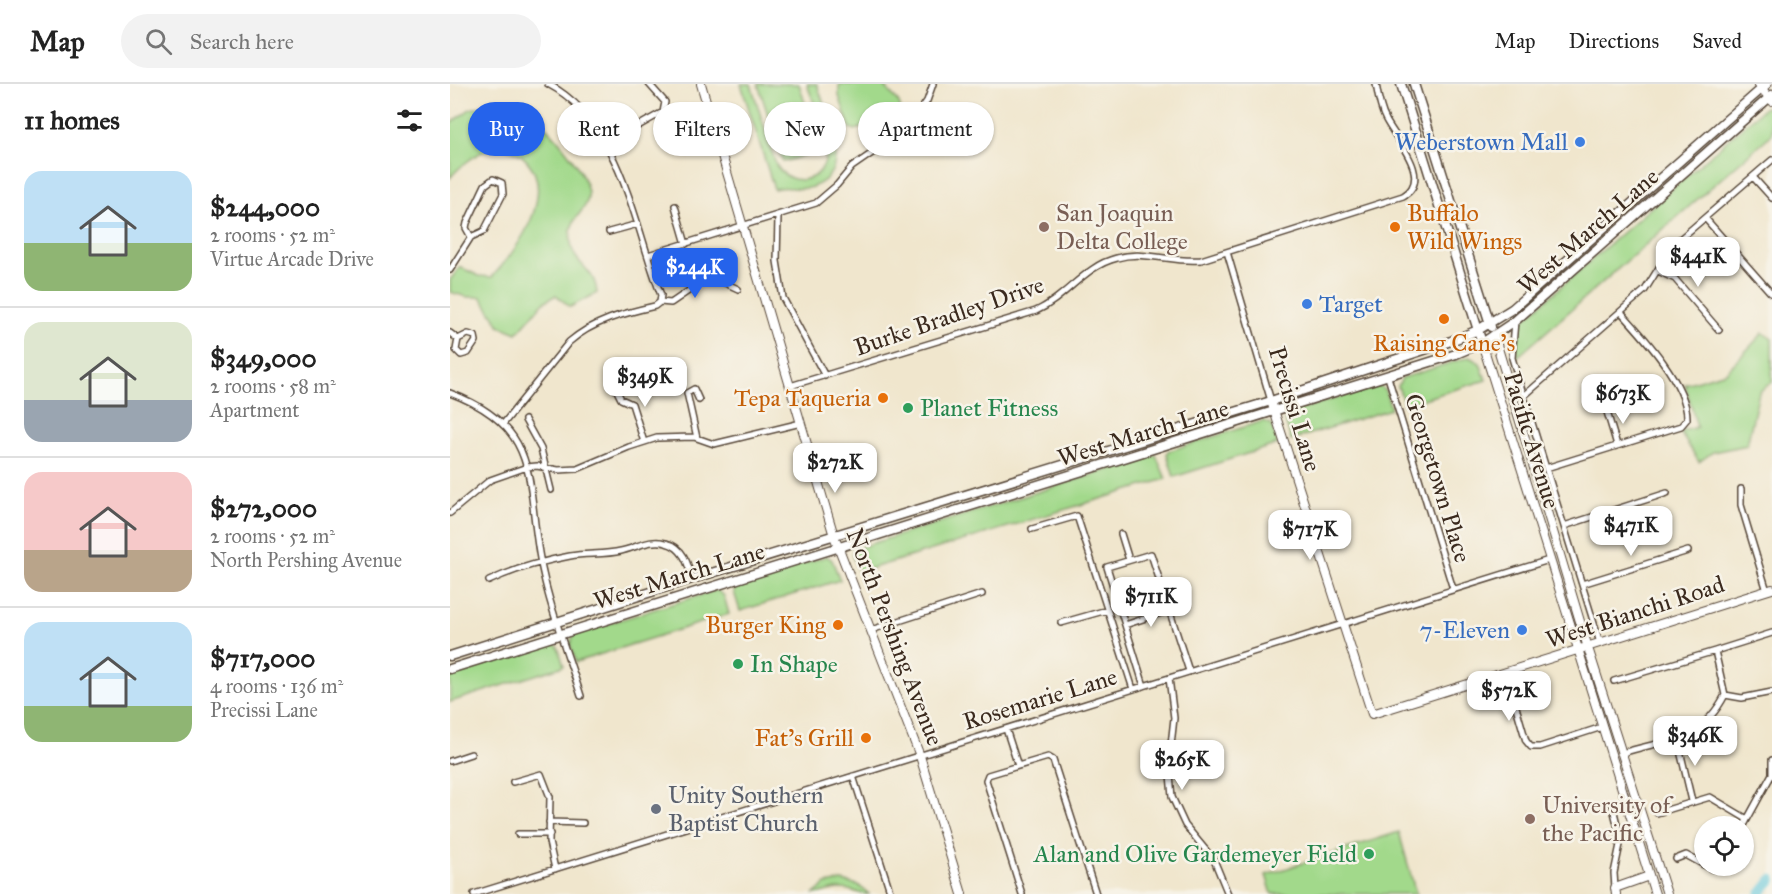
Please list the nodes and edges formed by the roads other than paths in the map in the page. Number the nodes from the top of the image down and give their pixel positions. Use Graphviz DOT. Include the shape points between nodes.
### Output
graph roads {
  1 [pos="548,84"];
  2 [pos="649,84"];
  3 [pos="700,84"];
  4 [pos="933,84"];
  5 [pos="1376,84"];
  6 [pos="1401,84"];
  7 [pos="1414,84"];
  8 [pos="1762,86"];
  9 [pos="1771,97"];
  10 [pos="571,102"];
  11 [pos="641,124"];
  12 [pos="610,156"];
  13 [pos="1772,160"];
  14 [pos="1753,177"];
  15 [pos="1772,198"];
  16 [pos="675,206"];
  17 [pos="778,216"];
  18 [pos="1705,218"];
  19 [pos="639,224"];
  20 [pos="743,226"];
  21 [pos="609,232"];
  22 [pos="471,237"];
  23 [pos="686,244"];
  24 [pos="1227,252"];
  25 [pos="648,255"];
  26 [pos="450,270"];
  27 [pos="1658,271"];
  28 [pos="738,289"];
  29 [pos="1771,293"];
  30 [pos="660,302"];
  31 [pos="1621,312"];
  32 [pos="1515,321"];
  33 [pos="1490,322"];
  34 [pos="1478,330"];
  35 [pos="1719,330"];
  36 [pos="450,333"];
  37 [pos="1494,335"];
  38 [pos="458,339"];
  39 [pos="1482,343"];
  40 [pos="825,376"];
  41 [pos="1388,377"];
  42 [pos="790,386"];
  43 [pos="616,389"];
  44 [pos="450,393"];
  45 [pos="1524,396"];
  46 [pos="699,400"];
  47 [pos="1272,401"];
  48 [pos="1275,412"];
  49 [pos="1606,412"];
  50 [pos="525,420"];
  51 [pos="504,423"];
  52 [pos="801,423"];
  53 [pos="697,438"];
  54 [pos="644,442"];
  55 [pos="1617,445"];
  56 [pos="527,467"];
  57 [pos="544,468"];
  58 [pos="1546,468"];
  59 [pos="1741,489"];
  60 [pos="551,490"];
  61 [pos="1667,494"];
  62 [pos="450,513"];
  63 [pos="1564,526"];
  64 [pos="1032,529"];
  65 [pos="1121,534"];
  66 [pos="834,536"];
  67 [pos="838,548"];
  68 [pos="1688,551"];
  69 [pos="1129,560"];
  70 [pos="1549,560"];
  71 [pos="541,564"];
  72 [pos="692,579"];
  73 [pos="489,581"];
  74 [pos="1568,581"];
  75 [pos="1582,584"];
  76 [pos="1453,589"];
  77 [pos="1769,590"];
  78 [pos="982,594"];
  79 [pos="1107,610"];
  80 [pos="1170,610"];
  81 [pos="557,622"];
  82 [pos="1062,623"];
  83 [pos="1343,623"];
  84 [pos="1125,625"];
  85 [pos="871,630"];
  86 [pos="560,633"];
  87 [pos="1772,633"];
  88 [pos="1600,643"];
  89 [pos="1588,648"];
  90 [pos="1578,651"];
  91 [pos="1715,651"];
  92 [pos="450,656"];
  93 [pos="450,669"];
  94 [pos="1189,671"];
  95 [pos="1506,673"];
  96 [pos="1169,678"];
  97 [pos="1614,681"];
  98 [pos="1144,686"];
  99 [pos="1133,689"];
  100 [pos="1772,692"];
  101 [pos="1725,695"];
  102 [pos="581,696"];
  103 [pos="1372,714"];
  104 [pos="1602,727"];
  105 [pos="1006,729"];
  106 [pos="1677,738"];
  107 [pos="1622,753"];
  108 [pos="471,754"];
  109 [pos="920,756"];
  110 [pos="450,760"];
  111 [pos="1772,760"];
  112 [pos="1018,766"];
  113 [pos="853,776"];
  114 [pos="513,782"];
  115 [pos="1692,801"];
  116 [pos="1612,804"];
  117 [pos="1657,813"];
  118 [pos="1742,816"];
  119 [pos="1749,816"];
  120 [pos="549,822"];
  121 [pos="583,823"];
  122 [pos="518,834"];
  123 [pos="550,837"];
  124 [pos="1676,859"];
  125 [pos="1694,859"];
  126 [pos="555,869"];
  127 [pos="1649,876"];
  128 [pos="1616,891"];
  129 [pos="474,894"];
  130 [pos="891,894"];
  131 [pos="962,894"];
  132 [pos="1022,894"];
  133 [pos="1096,894"];
  134 [pos="1228,894"];
  135 [pos="1655,894"];
  136 [pos="1666,894"];
  1 -- 10 [label="street"];
  2 -- 11 [label="street" via="665,102 663,112"];
  3 -- 20 [label="main road, North Pershing Avenue"];
  4 -- 17 [label="street" via="917,117 898,137 852,167 820,200"];
  5 -- 24 [label="street, Burke Bradley Drive" via="1385,118 1409,154 1414,181 1409,193"];
  6 -- 34 [label="main road, Pacific Avenue"];
  7 -- 33 [label="main road"];
  8 -- 9 [label="main road"];
  8 -- 33 [label="main road, West March Lane" via="1512,309"];
  9 -- 32 [label="main road, West March Lane"];
  12 -- 19 [label="street"];
  13 -- 14 [label="street"];
  14 -- 15 [label="street"];
  14 -- 18 [label="street"];
  16 -- 23 [label="street"];
  17 -- 20 [label="street"];
  17 -- 40 [label="street" via="777,261 783,298"];
  18 -- 27 [label="street" via="1668,250"];
  18 -- 29 [label="street"];
  19 -- 21 [label="street"];
  19 -- 25 [label="street"];
  20 -- 23 [label="street"];
  20 -- 42 [label="main road, North Pershing Avenue"];
  22 -- 22 [label="street" via="484,231 503,194 498,180 489,181 466,223"];
  22 -- 26 [label="street"];
  23 -- 25 [label="street"];
  24 -- 40 [label="street, Burke Bradley Drive" via="1190,261 1139,255 1117,258 1089,271 1060,297 1036,311"];
  24 -- 47 [label="street, Precissi Lane"];
  25 -- 30 [label="street"];
  27 -- 31 [label="street" via="1645,290"];
  27 -- 35 [label="street" via="1675,279"];
  28 -- 30 [label="street" via="706,279 671,303"];
  30 -- 51 [label="street" via="579,333"];
  31 -- 45 [label="street"];
  31 -- 55 [label="street" via="1665,366 1677,387 1687,419 1681,426"];
  32 -- 37 [label="main road, West March Lane"];
  32 -- 45 [label="street, Pacific Avenue" via="1512,358"];
  33 -- 34 [label="main road, West March Lane"];
  33 -- 37 [label="main road"];
  34 -- 39 [label="main road, Pacific Avenue"];
  34 -- 47 [label="main road, West March Lane"];
  36 -- 38 [label="street"];
  37 -- 39 [label="main road, West March Lane"];
  37 -- 74 [label="main road"];
  39 -- 41 [label="main road, West March Lane"];
  39 -- 70 [label="main road, Pacific Avenue"];
  40 -- 42 [label="street, Burke Bradley Drive"];
  41 -- 48 [label="main road, West March Lane"];
  41 -- 76 [label="street, Georgetown Place"];
  42 -- 52 [label="main road, North Pershing Avenue"];
  43 -- 54 [label="street" via="621,399 632,404"];
  44 -- 51 [label="street" via="483,407"];
  45 -- 58 [label="street, Pacific Avenue"];
  46 -- 53 [label="street" via="694,389 687,393"];
  47 -- 48 [label="main road, Precissi Lane"];
  47 -- 66 [label="main road, West March Lane"];
  48 -- 67 [label="main road, West March Lane"];
  48 -- 83 [label="main road, Precissi Lane"];
  49 -- 55 [label="street"];
  50 -- 57 [label="street" via="541,449"];
  51 -- 56 [label="street" via="521,447"];
  52 -- 53 [label="street" via="714,444"];
  52 -- 66 [label="main road, North Pershing Avenue"];
  53 -- 54 [label="street" via="666,437"];
  54 -- 57 [label="street" via="587,467"];
  55 -- 58 [label="street"];
  56 -- 57 [label="street"];
  56 -- 62 [label="street" via="490,480"];
  56 -- 71 [label="street"];
  57 -- 60 [label="street"];
  58 -- 63 [label="street, Pacific Avenue"];
  59 -- 77 [label="street" via="1741,505"];
  61 -- 63 [label="street"];
  63 -- 75 [label="street, Pacific Avenue"];
  64 -- 79 [label="street" via="1077,516"];
  65 -- 69 [label="street"];
  66 -- 67 [label="main road, North Pershing Avenue"];
  66 -- 72 [label="main road, West March Lane"];
  67 -- 85 [label="main road, North Pershing Avenue"];
  67 -- 86 [label="main road, West March Lane"];
  68 -- 75 [label="street"];
  69 -- 80 [label="street" via="1151,554"];
  69 -- 84 [label="street" via="1107,567"];
  70 -- 74 [label="main road" via="1555,562"];
  70 -- 76 [label="street, Rosemarie Lane"];
  70 -- 90 [label="main road, Pacific Avenue"];
  71 -- 72 [label="street" via="662,542 682,553"];
  71 -- 73 [label="street"];
  71 -- 81 [label="street"];
  72 -- 81 [label="main road, West March Lane"];
  74 -- 89 [label="main road"];
  75 -- 88 [label="street, Pacific Avenue"];
  76 -- 83 [label="street, Rosemarie Lane"];
  77 -- 88 [label="main road, West Bianchi Road"];
  78 -- 85 [label="street"];
  79 -- 82 [label="street"];
  79 -- 99 [label="street"];
  80 -- 84 [label="street"];
  80 -- 94 [label="street"];
  81 -- 86 [label="street"];
  81 -- 92 [label="main road, West March Lane"];
  83 -- 94 [label="street, Rosemarie Lane"];
  83 -- 103 [label="main road, Precissi Lane"];
  84 -- 98 [label="street"];
  85 -- 109 [label="main road, North Pershing Avenue"];
  86 -- 93 [label="main road, West March Lane"];
  86 -- 102 [label="street"];
  87 -- 91 [label="street"];
  88 -- 89 [label="main road, West Bianchi Road"];
  89 -- 90 [label="main road, West Bianchi Road"];
  89 -- 107 [label="main road"];
  90 -- 95 [label="main road, West Bianchi Road"];
  90 -- 104 [label="main road, Pacific Avenue"];
  91 -- 97 [label="street"];
  91 -- 101 [label="street"];
  94 -- 96 [label="street, Rosemarie Lane"];
  95 -- 103 [label="main road, West Bianchi Road"];
  95 -- 104 [label="street" via="1527,741 1535,748"];
  96 -- 98 [label="street, Rosemarie Lane"];
  96 -- 134 [label="street" via="1174,718 1168,763 1172,798 1180,818 1214,860"];
  98 -- 99 [label="street, Rosemarie Lane"];
  99 -- 105 [label="street, Rosemarie Lane"];
  100 -- 101 [label="street" via="1748,698"];
  101 -- 106 [label="street" via="1701,728"];
  104 -- 107 [label="main road" via="1613,749"];
  104 -- 127 [label="main road, Pacific Avenue"];
  105 -- 109 [label="street, Rosemarie Lane"];
  105 -- 112 [label="street"];
  106 -- 107 [label="street"];
  106 -- 115 [label="street"];
  107 -- 136 [label="main road"];
  108 -- 110 [label="street"];
  109 -- 113 [label="street, Rosemarie Lane"];
  109 -- 131 [label="main road, North Pershing Avenue"];
  111 -- 119 [label="street" via="1772,774"];
  112 -- 132 [label="street" via="988,775 986,780"];
  112 -- 133 [label="street" via="1048,757 1053,760"];
  113 -- 126 [label="street, Rosemarie Lane"];
  113 -- 130 [label="street"];
  114 -- 120 [label="street" via="541,774 550,797"];
  115 -- 117 [label="street"];
  115 -- 118 [label="street" via="1710,797"];
  116 -- 128 [label="street" via="1621,840 1614,873"];
  120 -- 121 [label="street"];
  120 -- 123 [label="street"];
  122 -- 123 [label="street"];
  123 -- 126 [label="street"];
  124 -- 125 [label="street" via="1686,855"];
  126 -- 129 [label="street, Rosemarie Lane"];
  127 -- 128 [label="main road"];
  127 -- 135 [label="main road, Pacific Avenue"];
  127 -- 136 [label="main road"];
}
